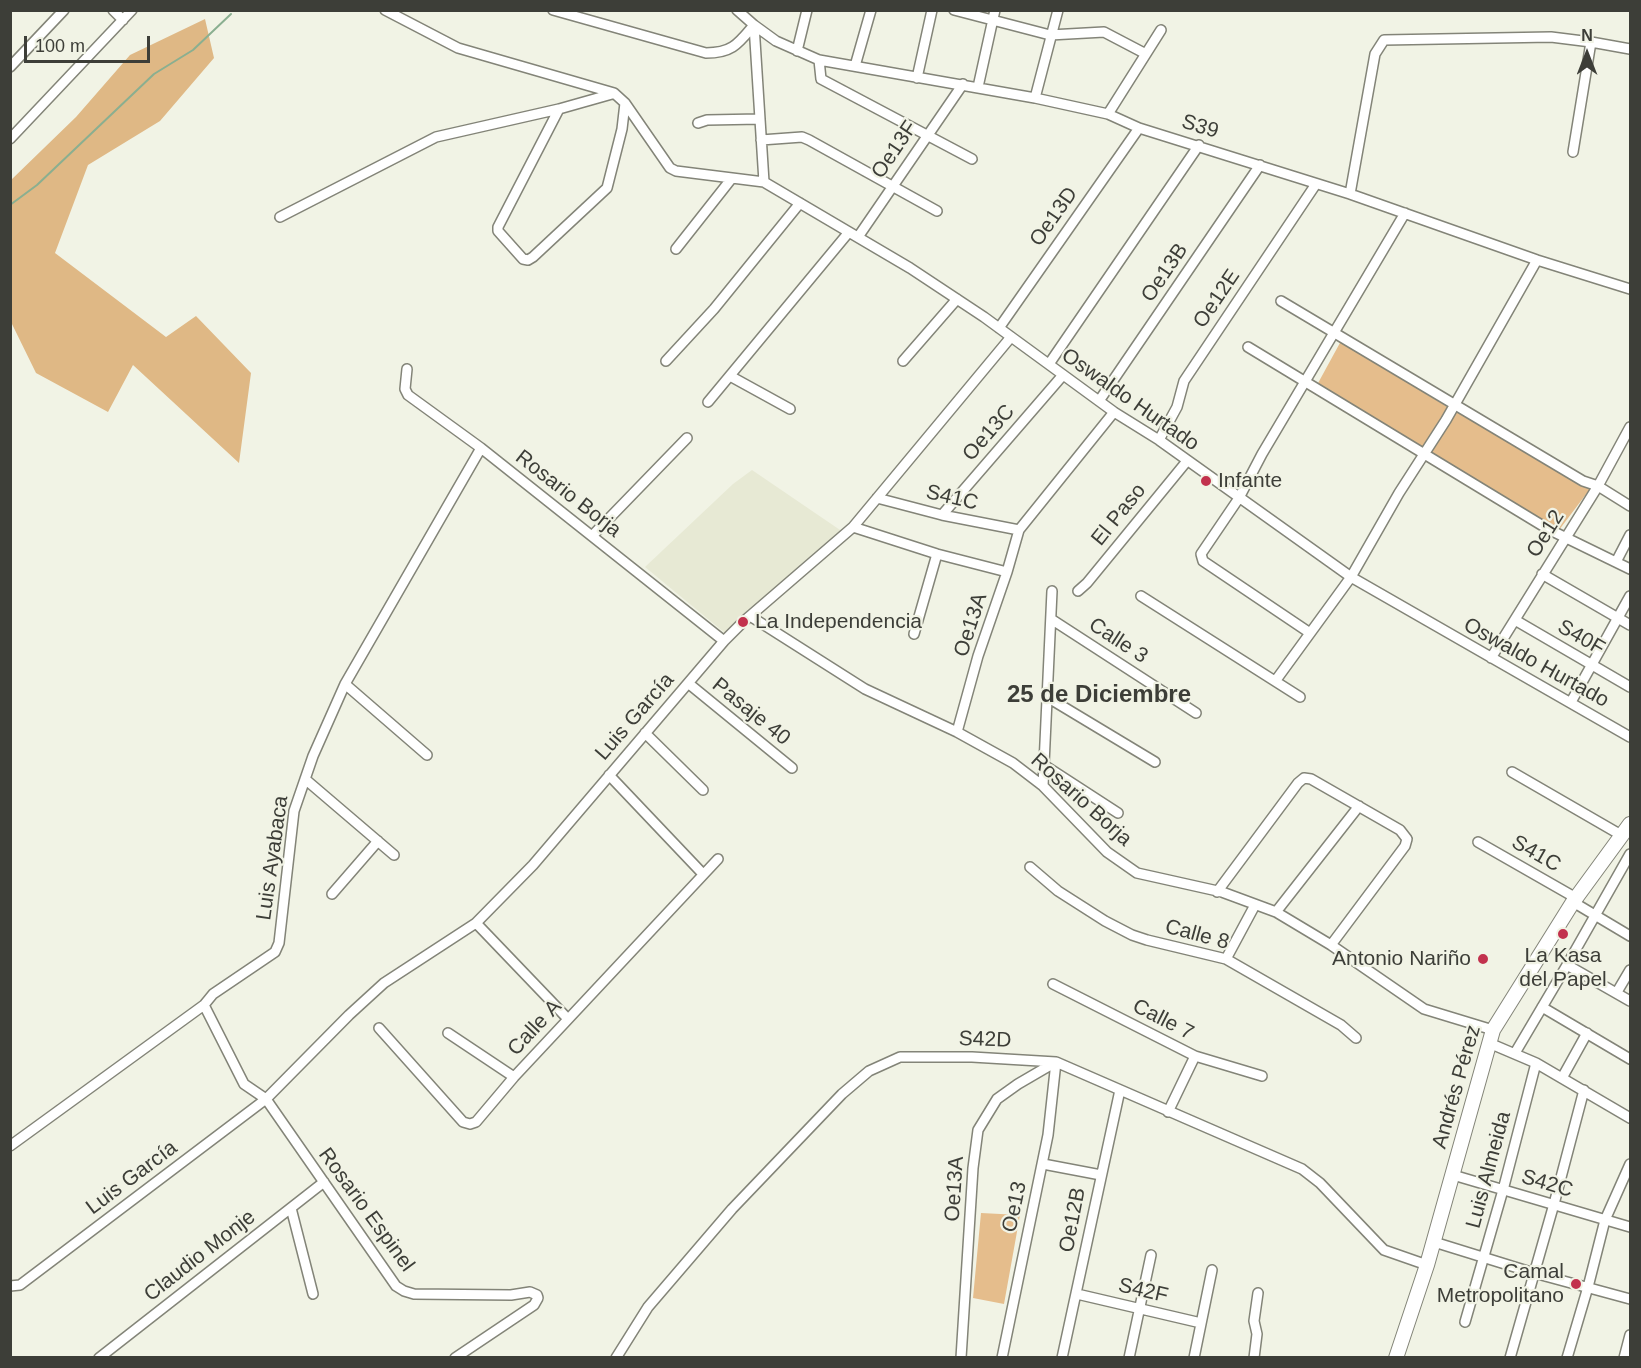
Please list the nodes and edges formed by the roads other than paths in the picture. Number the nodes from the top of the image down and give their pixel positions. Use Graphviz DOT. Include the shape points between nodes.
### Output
graph roads {
  1 [pos="64,10"];
  2 [pos="113,10"];
  3 [pos="132,10"];
  4 [pos="385,10"];
  5 [pos="553,10"];
  6 [pos="737,10"];
  7 [pos="807,10"];
  8 [pos="871,10"];
  9 [pos="933,10"];
  10 [pos="954,10"];
  11 [pos="1058,10"];
  12 [pos="994,15"];
  13 [pos="750,18"];
  14 [pos="123,20"];
  15 [pos="1161,30"];
  16 [pos="1050,35"];
  17 [pos="1592,42"];
  18 [pos="1630,49"];
  19 [pos="797,51"];
  20 [pos="1146,54"];
  21 [pos="819,60"];
  22 [pos="855,66"];
  23 [pos="10,67"];
  24 [pos="917,78"];
  25 [pos="963,84"];
  26 [pos="978,87"];
  27 [pos="614,93"];
  28 [pos="1035,98"];
  29 [pos="625,103"];
  30 [pos="559,109"];
  31 [pos="1108,114"];
  32 [pos="760,119"];
  33 [pos="698,123"];
  34 [pos="1139,128"];
  35 [pos="927,135"];
  36 [pos="10,139"];
  37 [pos="761,140"];
  38 [pos="1199,145"];
  39 [pos="1573,152"];
  40 [pos="972,159"];
  41 [pos="1260,165"];
  42 [pos="732,178"];
  43 [pos="764,182"];
  44 [pos="1316,184"];
  45 [pos="892,187"];
  46 [pos="1350,194"];
  47 [pos="800,203"];
  48 [pos="937,210"];
  49 [pos="1405,213"];
  50 [pos="280,216"];
  51 [pos="853,234"];
  52 [pos="676,249"];
  53 [pos="1537,260"];
  54 [pos="1630,289"];
  55 [pos="957,299"];
  56 [pos="1281,301"];
  57 [pos="999,328"];
  58 [pos="1334,333"];
  59 [pos="1011,337"];
  60 [pos="1248,347"];
  61 [pos="666,361"];
  62 [pos="903,361"];
  63 [pos="1049,364"];
  64 [pos="407,369"];
  65 [pos="1063,375"];
  66 [pos="730,376"];
  67 [pos="1305,381"];
  68 [pos="1100,401"];
  69 [pos="708,402"];
  70 [pos="1454,404"];
  71 [pos="790,409"];
  72 [pos="1114,412"];
  73 [pos="1630,427"];
  74 [pos="687,438"];
  75 [pos="1159,440"];
  76 [pos="1627,441"];
  77 [pos="481,448"];
  78 [pos="1424,454"];
  79 [pos="1187,461"];
  80 [pos="1598,486"];
  81 [pos="1630,492"];
  82 [pos="877,498"];
  83 [pos="1239,498"];
  84 [pos="1628,504"];
  85 [pos="942,515"];
  86 [pos="853,527"];
  87 [pos="1019,530"];
  88 [pos="1630,535"];
  89 [pos="592,536"];
  90 [pos="1565,536"];
  91 [pos="937,554"];
  92 [pos="1616,562"];
  93 [pos="1630,569"];
  94 [pos="1007,572"];
  95 [pos="1542,574"];
  96 [pos="1351,577"];
  97 [pos="1052,591"];
  98 [pos="1078,591"];
  99 [pos="1142,596"];
  100 [pos="1630,596"];
  101 [pos="750,616"];
  102 [pos="1618,618"];
  103 [pos="1050,619"];
  104 [pos="1515,620"];
  105 [pos="1630,625"];
  106 [pos="1310,633"];
  107 [pos="914,634"];
  108 [pos="724,641"];
  109 [pos="1491,658"];
  110 [pos="1591,665"];
  111 [pos="1276,680"];
  112 [pos="688,683"];
  113 [pos="345,684"];
  114 [pos="1630,687"];
  115 [pos="1047,697"];
  116 [pos="1300,697"];
  117 [pos="1571,702"];
  118 [pos="1196,713"];
  119 [pos="957,732"];
  120 [pos="645,733"];
  121 [pos="1630,737"];
  122 [pos="428,756"];
  123 [pos="1155,762"];
  124 [pos="1044,765"];
  125 [pos="792,768"];
  126 [pos="1512,772"];
  127 [pos="609,775"];
  128 [pos="305,779"];
  129 [pos="1043,786"];
  130 [pos="703,790"];
  131 [pos="1359,806"];
  132 [pos="1118,813"];
  133 [pos="1626,829"];
  134 [pos="378,841"];
  135 [pos="1478,842"];
  136 [pos="1630,854"];
  137 [pos="394,855"];
  138 [pos="718,859"];
  139 [pos="1030,867"];
  140 [pos="703,874"];
  141 [pos="1217,892"];
  142 [pos="332,894"];
  143 [pos="1574,900"];
  144 [pos="1255,905"];
  145 [pos="1276,912"];
  146 [pos="1595,916"];
  147 [pos="476,923"];
  148 [pos="1630,936"];
  149 [pos="1331,945"];
  150 [pos="1226,959"];
  151 [pos="1567,965"];
  152 [pos="1630,970"];
  153 [pos="1053,984"];
  154 [pos="1617,993"];
  155 [pos="1630,1001"];
  156 [pos="204,1005"];
  157 [pos="1542,1007"];
  158 [pos="568,1019"];
  159 [pos="379,1028"];
  160 [pos="448,1033"];
  161 [pos="1587,1033"];
  162 [pos="1491,1037"];
  163 [pos="1356,1038"];
  164 [pos="1515,1053"];
  165 [pos="1195,1056"];
  166 [pos="1630,1059"];
  167 [pos="1056,1062"];
  168 [pos="1536,1063"];
  169 [pos="1262,1076"];
  170 [pos="514,1077"];
  171 [pos="1562,1078"];
  172 [pos="1120,1090"];
  173 [pos="1584,1090"];
  174 [pos="266,1099"];
  175 [pos="1168,1112"];
  176 [pos="1630,1118"];
  177 [pos="10,1146"];
  178 [pos="1042,1164"];
  179 [pos="1630,1164"];
  180 [pos="1101,1175"];
  181 [pos="1453,1175"];
  182 [pos="324,1182"];
  183 [pos="1503,1190"];
  184 [pos="1554,1204"];
  185 [pos="291,1208"];
  186 [pos="1605,1220"];
  187 [pos="1630,1227"];
  188 [pos="1434,1242"];
  189 [pos="1151,1255"];
  190 [pos="1484,1258"];
  191 [pos="1427,1265"];
  192 [pos="1212,1270"];
  193 [pos="1534,1273"];
  194 [pos="15,1285"];
  195 [pos="1588,1287"];
  196 [pos="1258,1293"];
  197 [pos="313,1294"];
  198 [pos="1077,1294"];
  199 [pos="1630,1299"];
  200 [pos="1140,1309"];
  201 [pos="1466,1322"];
  202 [pos="1201,1323"];
  203 [pos="1630,1335"];
  204 [pos="99,1358"];
  205 [pos="455,1358"];
  206 [pos="616,1358"];
  207 [pos="961,1358"];
  208 [pos="1002,1358"];
  209 [pos="1062,1358"];
  210 [pos="1129,1358"];
  211 [pos="1194,1358"];
  212 [pos="1254,1358"];
  213 [pos="1396,1358"];
  214 [pos="1510,1358"];
  215 [pos="1567,1358"];
  216 [pos="1624,1358"];
  1 -- 23 [label="street"];
  2 -- 14 [label="street"];
  3 -- 14 [label="street"];
  4 -- 27 [label="street" via="458,48"];
  5 -- 13 [label="street" via="706,53 727,51 740,42"];
  6 -- 13 [label="street"];
  7 -- 19 [label="street"];
  8 -- 22 [label="street"];
  9 -- 24 [label="street"];
  10 -- 12 [label="street"];
  11 -- 16 [label="street"];
  12 -- 16 [label="street"];
  12 -- 26 [label="street"];
  13 -- 19 [label="street, S39" via="776,41"];
  13 -- 32 [label="street"];
  14 -- 36 [label="street"];
  15 -- 20 [label="street"];
  16 -- 20 [label="street" via="1104,32"];
  16 -- 28 [label="street"];
  17 -- 18 [label="street"];
  17 -- 39 [label="street"];
  17 -- 46 [label="street" via="1551,37 1384,40 1375,54"];
  19 -- 21 [label="street, S39"];
  20 -- 31 [label="street"];
  21 -- 22 [label="street, S39"];
  21 -- 35 [label="street" via="821,79"];
  22 -- 24 [label="street, S39"];
  24 -- 25 [label="street, S39"];
  25 -- 26 [label="street, S39"];
  25 -- 35 [label="street, Oe13F"];
  26 -- 28 [label="street, S39"];
  27 -- 29 [label="street"];
  27 -- 30 [label="street"];
  28 -- 31 [label="street, S39"];
  29 -- 30 [label="street" via="607,188 533,257 523,259 498,227"];
  29 -- 42 [label="street" via="670,168"];
  30 -- 50 [label="street" via="436,137"];
  31 -- 34 [label="street, S39"];
  32 -- 33 [label="street"];
  32 -- 37 [label="street"];
  34 -- 38 [label="street, S39"];
  34 -- 57 [label="street, Oe13D"];
  35 -- 40 [label="street"];
  35 -- 45 [label="street, Oe13F"];
  37 -- 43 [label="street"];
  37 -- 45 [label="street" via="802,137"];
  38 -- 41 [label="street, S39"];
  38 -- 63 [label="street"];
  41 -- 44 [label="street, S39"];
  41 -- 68 [label="street, Oe13B"];
  42 -- 43 [label="street"];
  42 -- 52 [label="street"];
  43 -- 47 [label="street, Oswaldo Hurtado"];
  44 -- 46 [label="street, S39"];
  44 -- 75 [label="street, Oe12E" via="1184,381 1177,407"];
  45 -- 48 [label="street"];
  45 -- 51 [label="street, Oe13F"];
  46 -- 49 [label="street, S39"];
  47 -- 51 [label="street, Oswaldo Hurtado"];
  47 -- 61 [label="street"];
  49 -- 53 [label="street, S39"];
  49 -- 58 [label="street"];
  51 -- 55 [label="street, Oswaldo Hurtado"];
  51 -- 66 [label="street, Oe13F"];
  53 -- 54 [label="street, S39"];
  53 -- 70 [label="street"];
  55 -- 57 [label="street, Oswaldo Hurtado"];
  55 -- 62 [label="street"];
  56 -- 58 [label="street"];
  57 -- 59 [label="street, Oswaldo Hurtado"];
  58 -- 67 [label="street"];
  58 -- 70 [label="street"];
  59 -- 63 [label="street, Oswaldo Hurtado"];
  59 -- 82 [label="street, Luis García"];
  60 -- 67 [label="street"];
  63 -- 65 [label="street, Oswaldo Hurtado"];
  64 -- 77 [label="street, Rosario Borja" via="408,395"];
  65 -- 68 [label="street, Oswaldo Hurtado"];
  65 -- 85 [label="street, Oe13C"];
  66 -- 69 [label="street, Oe13F"];
  66 -- 71 [label="street"];
  67 -- 78 [label="street"];
  67 -- 83 [label="street"];
  68 -- 72 [label="street, Oswaldo Hurtado"];
  70 -- 78 [label="street"];
  70 -- 80 [label="street" via="1582,481"];
  72 -- 75 [label="street, Oswaldo Hurtado"];
  72 -- 87 [label="street"];
  73 -- 76 [label="street, Oe12"];
  74 -- 89 [label="street"];
  75 -- 79 [label="street, Oswaldo Hurtado"];
  76 -- 80 [label="street, Oe12"];
  77 -- 89 [label="street, Rosario Borja"];
  77 -- 113 [label="street, Luis Ayabaca"];
  78 -- 90 [label="street"];
  78 -- 96 [label="street"];
  79 -- 83 [label="street, Oswaldo Hurtado"];
  79 -- 98 [label="street, El Paso"];
  80 -- 84 [label="street"];
  80 -- 90 [label="street, Oe12"];
  81 -- 84 [label="street"];
  82 -- 85 [label="street, S41C"];
  82 -- 86 [label="street, Luis García"];
  83 -- 96 [label="street, Oswaldo Hurtado"];
  83 -- 106 [label="street" via="1201,554 1203,561"];
  85 -- 87 [label="street, S41C"];
  86 -- 91 [label="street"];
  86 -- 101 [label="street, Luis García"];
  87 -- 94 [label="street, Oe13A"];
  88 -- 92 [label="street"];
  89 -- 108 [label="street, Rosario Borja"];
  90 -- 92 [label="street"];
  90 -- 95 [label="street, Oe12"];
  91 -- 94 [label="street"];
  91 -- 107 [label="street"];
  92 -- 93 [label="street"];
  94 -- 119 [label="street, Oe13A"];
  95 -- 102 [label="street"];
  95 -- 104 [label="street, Oe12"];
  96 -- 106 [label="street"];
  96 -- 109 [label="street, Oswaldo Hurtado"];
  97 -- 103 [label="street"];
  99 -- 111 [label="street"];
  100 -- 102 [label="street"];
  101 -- 108 [label="street, Luis García"];
  101 -- 119 [label="street, Rosario Borja" via="865,689"];
  102 -- 105 [label="street"];
  102 -- 110 [label="street"];
  103 -- 115 [label="street"];
  103 -- 118 [label="street, Calle 3"];
  104 -- 109 [label="street, Oe12"];
  104 -- 110 [label="street, S40F"];
  106 -- 111 [label="street"];
  108 -- 112 [label="street, Luis García"];
  109 -- 117 [label="street, Oswaldo Hurtado"];
  110 -- 114 [label="street, S40F"];
  110 -- 117 [label="street"];
  111 -- 116 [label="street"];
  112 -- 120 [label="street, Luis García"];
  112 -- 125 [label="street, Pasaje 40"];
  113 -- 122 [label="street"];
  113 -- 128 [label="street, Luis Ayabaca"];
  115 -- 123 [label="street"];
  115 -- 124 [label="street"];
  117 -- 121 [label="street, Oswaldo Hurtado"];
  119 -- 129 [label="street, Rosario Borja" via="1013,763"];
  120 -- 127 [label="street, Luis García"];
  120 -- 130 [label="street"];
  124 -- 129 [label="street"];
  124 -- 132 [label="street"];
  126 -- 133 [label="street"];
  127 -- 140 [label="street"];
  127 -- 147 [label="street, Luis García" via="533,865"];
  128 -- 134 [label="street"];
  128 -- 156 [label="street, Luis Ayabaca" via="294,811 275,952 213,994"];
  129 -- 141 [label="street, Rosario Borja" via="1107,852 1137,873"];
  131 -- 141 [label="street" via="1304,778"];
  131 -- 145 [label="street"];
  131 -- 149 [label="street" via="1400,830 1407,839"];
  133 -- 143 [label="street, Andrés Pérez"];
  134 -- 137 [label="street"];
  134 -- 142 [label="street"];
  135 -- 143 [label="street, S41C"];
  136 -- 146 [label="street"];
  138 -- 140 [label="street, Calle A"];
  139 -- 150 [label="street, Calle 8" via="1058,891 1132,935"];
  140 -- 158 [label="street, Calle A"];
  141 -- 144 [label="street, Rosario Borja"];
  143 -- 146 [label="street, S41C"];
  143 -- 162 [label="street, Andrés Pérez"];
  144 -- 145 [label="street, Rosario Borja"];
  144 -- 150 [label="street"];
  145 -- 149 [label="street, Rosario Borja"];
  146 -- 148 [label="street, S41C"];
  146 -- 151 [label="street"];
  147 -- 158 [label="street"];
  147 -- 174 [label="street, Luis García" via="384,983"];
  149 -- 162 [label="street, Rosario Borja" via="1424,1009"];
  150 -- 163 [label="street, Calle 8" via="1341,1025"];
  151 -- 154 [label="street"];
  151 -- 157 [label="street"];
  152 -- 154 [label="street"];
  153 -- 165 [label="street, Calle 7"];
  154 -- 155 [label="street"];
  156 -- 174 [label="street" via="244,1084"];
  156 -- 177 [label="street, Luis Ayabaca"];
  157 -- 161 [label="street"];
  157 -- 164 [label="street"];
  158 -- 170 [label="street, Calle A"];
  159 -- 170 [label="street, Calle A" via="468,1124 476,1122"];
  160 -- 170 [label="street"];
  161 -- 166 [label="street"];
  161 -- 171 [label="street"];
  162 -- 164 [label="street, Rosario Borja"];
  162 -- 181 [label="street, Andrés Pérez"];
  164 -- 168 [label="street, Rosario Borja"];
  165 -- 169 [label="street, Calle 7"];
  165 -- 175 [label="street"];
  167 -- 172 [label="street, S42D"];
  167 -- 178 [label="street, Oe13"];
  167 -- 206 [label="street, S42D" via="900,1057 869,1071 732,1209 648,1307"];
  167 -- 207 [label="street, Oe13A" via="997,1099 978,1130"];
  168 -- 171 [label="street, Rosario Borja"];
  168 -- 183 [label="street, Luis Almeida"];
  171 -- 173 [label="street, Rosario Borja"];
  172 -- 175 [label="street, S42D"];
  172 -- 180 [label="street, Oe12B"];
  173 -- 176 [label="street, Rosario Borja"];
  173 -- 184 [label="street"];
  174 -- 182 [label="street, Rosario Espinel"];
  174 -- 194 [label="street, Luis García"];
  175 -- 191 [label="street, S42D" via="1302,1169 1384,1250"];
  178 -- 180 [label="street"];
  178 -- 208 [label="street, Oe13"];
  179 -- 186 [label="street"];
  180 -- 198 [label="street, Oe12B"];
  181 -- 183 [label="street, S42C"];
  181 -- 188 [label="street, Andrés Pérez"];
  182 -- 185 [label="street, Claudio Monje"];
  182 -- 205 [label="street, Rosario Espinel" via="396,1286 404,1291 463,1296 530,1292 537,1295 534,1305"];
  183 -- 184 [label="street, S42C"];
  183 -- 190 [label="street, Luis Almeida"];
  184 -- 186 [label="street, S42C"];
  184 -- 193 [label="street"];
  185 -- 197 [label="street"];
  185 -- 204 [label="street, Claudio Monje"];
  186 -- 187 [label="street, S42C"];
  186 -- 195 [label="street"];
  188 -- 190 [label="street"];
  188 -- 191 [label="street, Andrés Pérez"];
  189 -- 200 [label="street"];
  190 -- 193 [label="street"];
  190 -- 201 [label="street, Luis Almeida"];
  191 -- 213 [label="street, Andrés Pérez"];
  192 -- 202 [label="street"];
  193 -- 195 [label="street"];
  193 -- 214 [label="street"];
  195 -- 199 [label="street"];
  195 -- 215 [label="street"];
  196 -- 212 [label="street"];
  198 -- 200 [label="street, S42F"];
  198 -- 209 [label="street, Oe12B"];
  200 -- 202 [label="street, S42F"];
  200 -- 210 [label="street"];
  202 -- 211 [label="street"];
  203 -- 216 [label="street"];
}
